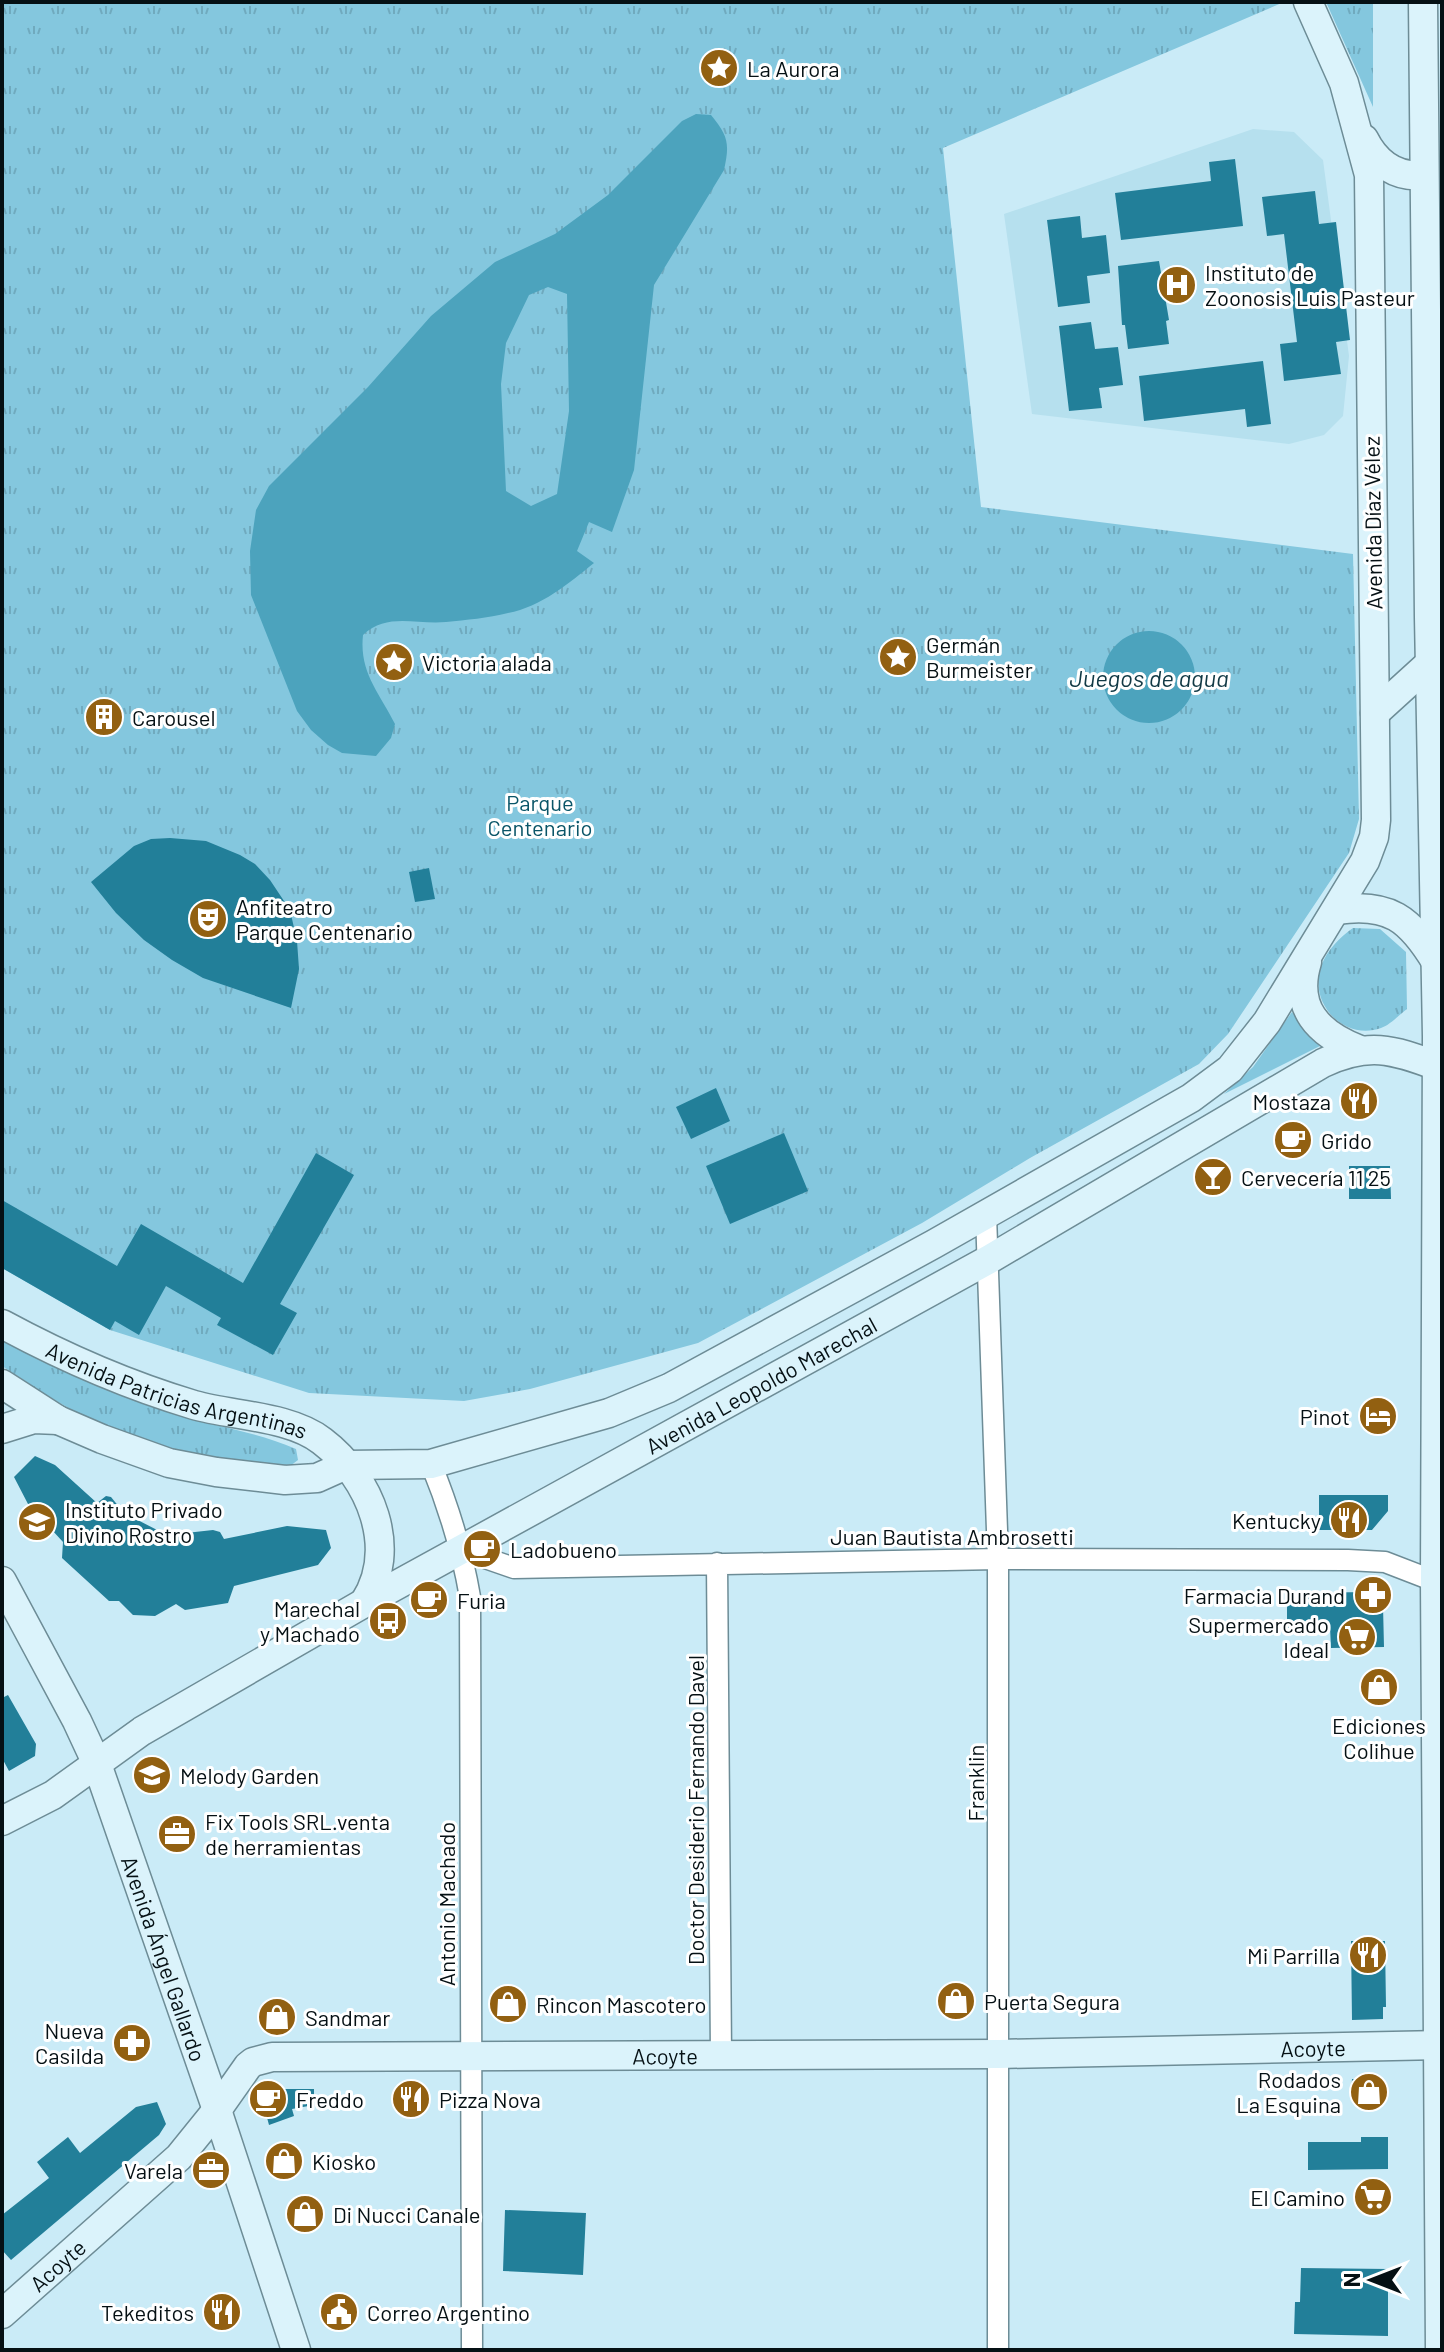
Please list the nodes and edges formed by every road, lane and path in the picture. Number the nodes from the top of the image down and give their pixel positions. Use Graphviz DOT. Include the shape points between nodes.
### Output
graph roads {
  1 [pos="1308,2"];
  2 [pos="1420,7"];
  3 [pos="1358,127"];
  4 [pos="1433,173"];
  5 [pos="1436,662"];
  6 [pos="1375,713"];
  7 [pos="1337,910"];
  8 [pos="1313,946"];
  9 [pos="1436,963"];
  10 [pos="1360,1050"];
  11 [pos="1439,1067"];
  12 [pos="986,1215"];
  13 [pos="988,1260"];
  14 [pos="2,1324"];
  15 [pos="2,1384"];
  16 [pos="58,1420"];
  17 [pos="2,1429"];
  18 [pos="431,1464"];
  19 [pos="346,1465"];
  20 [pos="462,1550"];
  21 [pos="998,1559"];
  22 [pos="717,1563"];
  23 [pos="2,1581"];
  24 [pos="1438,1582"];
  25 [pos="364,1603"];
  26 [pos="97,1764"];
  27 [pos="2,1821"];
  28 [pos="1440,2043"];
  29 [pos="999,2054"];
  30 [pos="470,2055"];
  31 [pos="721,2056"];
  32 [pos="217,2110"];
  33 [pos="2,2314"];
  34 [pos="296,2350"];
  35 [pos="472,2350"];
  36 [pos="998,2350"];
  37 [pos="1440,2350"];
  1 -- 3 [label="main road" via="1339,67"];
  2 -- 4 [label="main road"];
  3 -- 4 [label="main road" via="1386,167 1403,175"];
  3 -- 6 [label="main road, Avenida Díaz Vélez" via="1371,205"];
  4 -- 5 [label="main road"];
  5 -- 6 [label="main road"];
  5 -- 9 [label="main road"];
  6 -- 7 [label="main road, Avenida Díaz Vélez" via="1374,837"];
  7 -- 8 [label="main road, Avenida Leopoldo Marechal"];
  7 -- 9 [label="main road" via="1368,907 1394,915 1416,932"];
  8 -- 10 [label="main road" via="1303,981 1307,1007 1323,1031"];
  8 -- 12 [label="main road, Avenida Leopoldo Marechal" via="1267,1022 1230,1069 1205,1090"];
  9 -- 11 [label="main road"];
  10 -- 11 [label="main road, Avenida Leopoldo Marechal" via="1400,1052"];
  10 -- 13 [label="main road, Avenida Leopoldo Marechal" via="1301,1075"];
  11 -- 24 [label="main road"];
  12 -- 13 [label="street, Franklin"];
  12 -- 18 [label="main road, Avenida Leopoldo Marechal" via="669,1388 609,1413"];
  13 -- 20 [label="main road, Avenida Leopoldo Marechal"];
  13 -- 21 [label="street, Franklin"];
  14 -- 19 [label="main road, Avenida Patricias Argentinas" via="95,1369 194,1405 295,1427 322,1441"];
  15 -- 16 [label="main road, Avenida Patricias Argentinas"];
  16 -- 17 [label="main road" via="22,1421"];
  16 -- 19 [label="main road, Avenida Patricias Argentinas" via="130,1451 216,1472 285,1480 317,1478"];
  18 -- 19 [label="main road, Avenida Patricias Argentinas"];
  18 -- 20 [label="street, Antonio Machado"];
  19 -- 25 [label="main road" via="372,1506 381,1540 375,1585"];
  20 -- 22 [label="street, Juan Bautista Ambrosetti" via="514,1568"];
  20 -- 25 [label="main road, Avenida Leopoldo Marechal"];
  20 -- 30 [label="street, Antonio Machado" via="470,1597"];
  21 -- 22 [label="street, Juan Bautista Ambrosetti"];
  21 -- 24 [label="street, Juan Bautista Ambrosetti" via="1348,1560 1385,1562"];
  21 -- 29 [label="street, Franklin"];
  22 -- 31 [label="street, Doctor Desiderio Fernando Davel"];
  23 -- 26 [label="main road, Avenida Ángel Gallardo"];
  24 -- 28 [label="main road"];
  25 -- 26 [label="main road, Avenida Leopoldo Marechal" via="142,1731"];
  26 -- 27 [label="main road, Avenida Leopoldo Marechal"];
  26 -- 32 [label="main road, Avenida Ángel Gallardo"];
  28 -- 29 [label="main road, Acoyte"];
  28 -- 37 [label="main road"];
  29 -- 31 [label="main road, Acoyte"];
  29 -- 36 [label="street, Franklin"];
  30 -- 31 [label="main road, Acoyte"];
  30 -- 32 [label="main road, Acoyte" via="272,2057 248,2066"];
  30 -- 35 [label="street, Antonio Machado"];
  32 -- 33 [label="main road, Acoyte" via="179,2157"];
  32 -- 34 [label="main road, Avenida Ángel Gallardo"];
}
